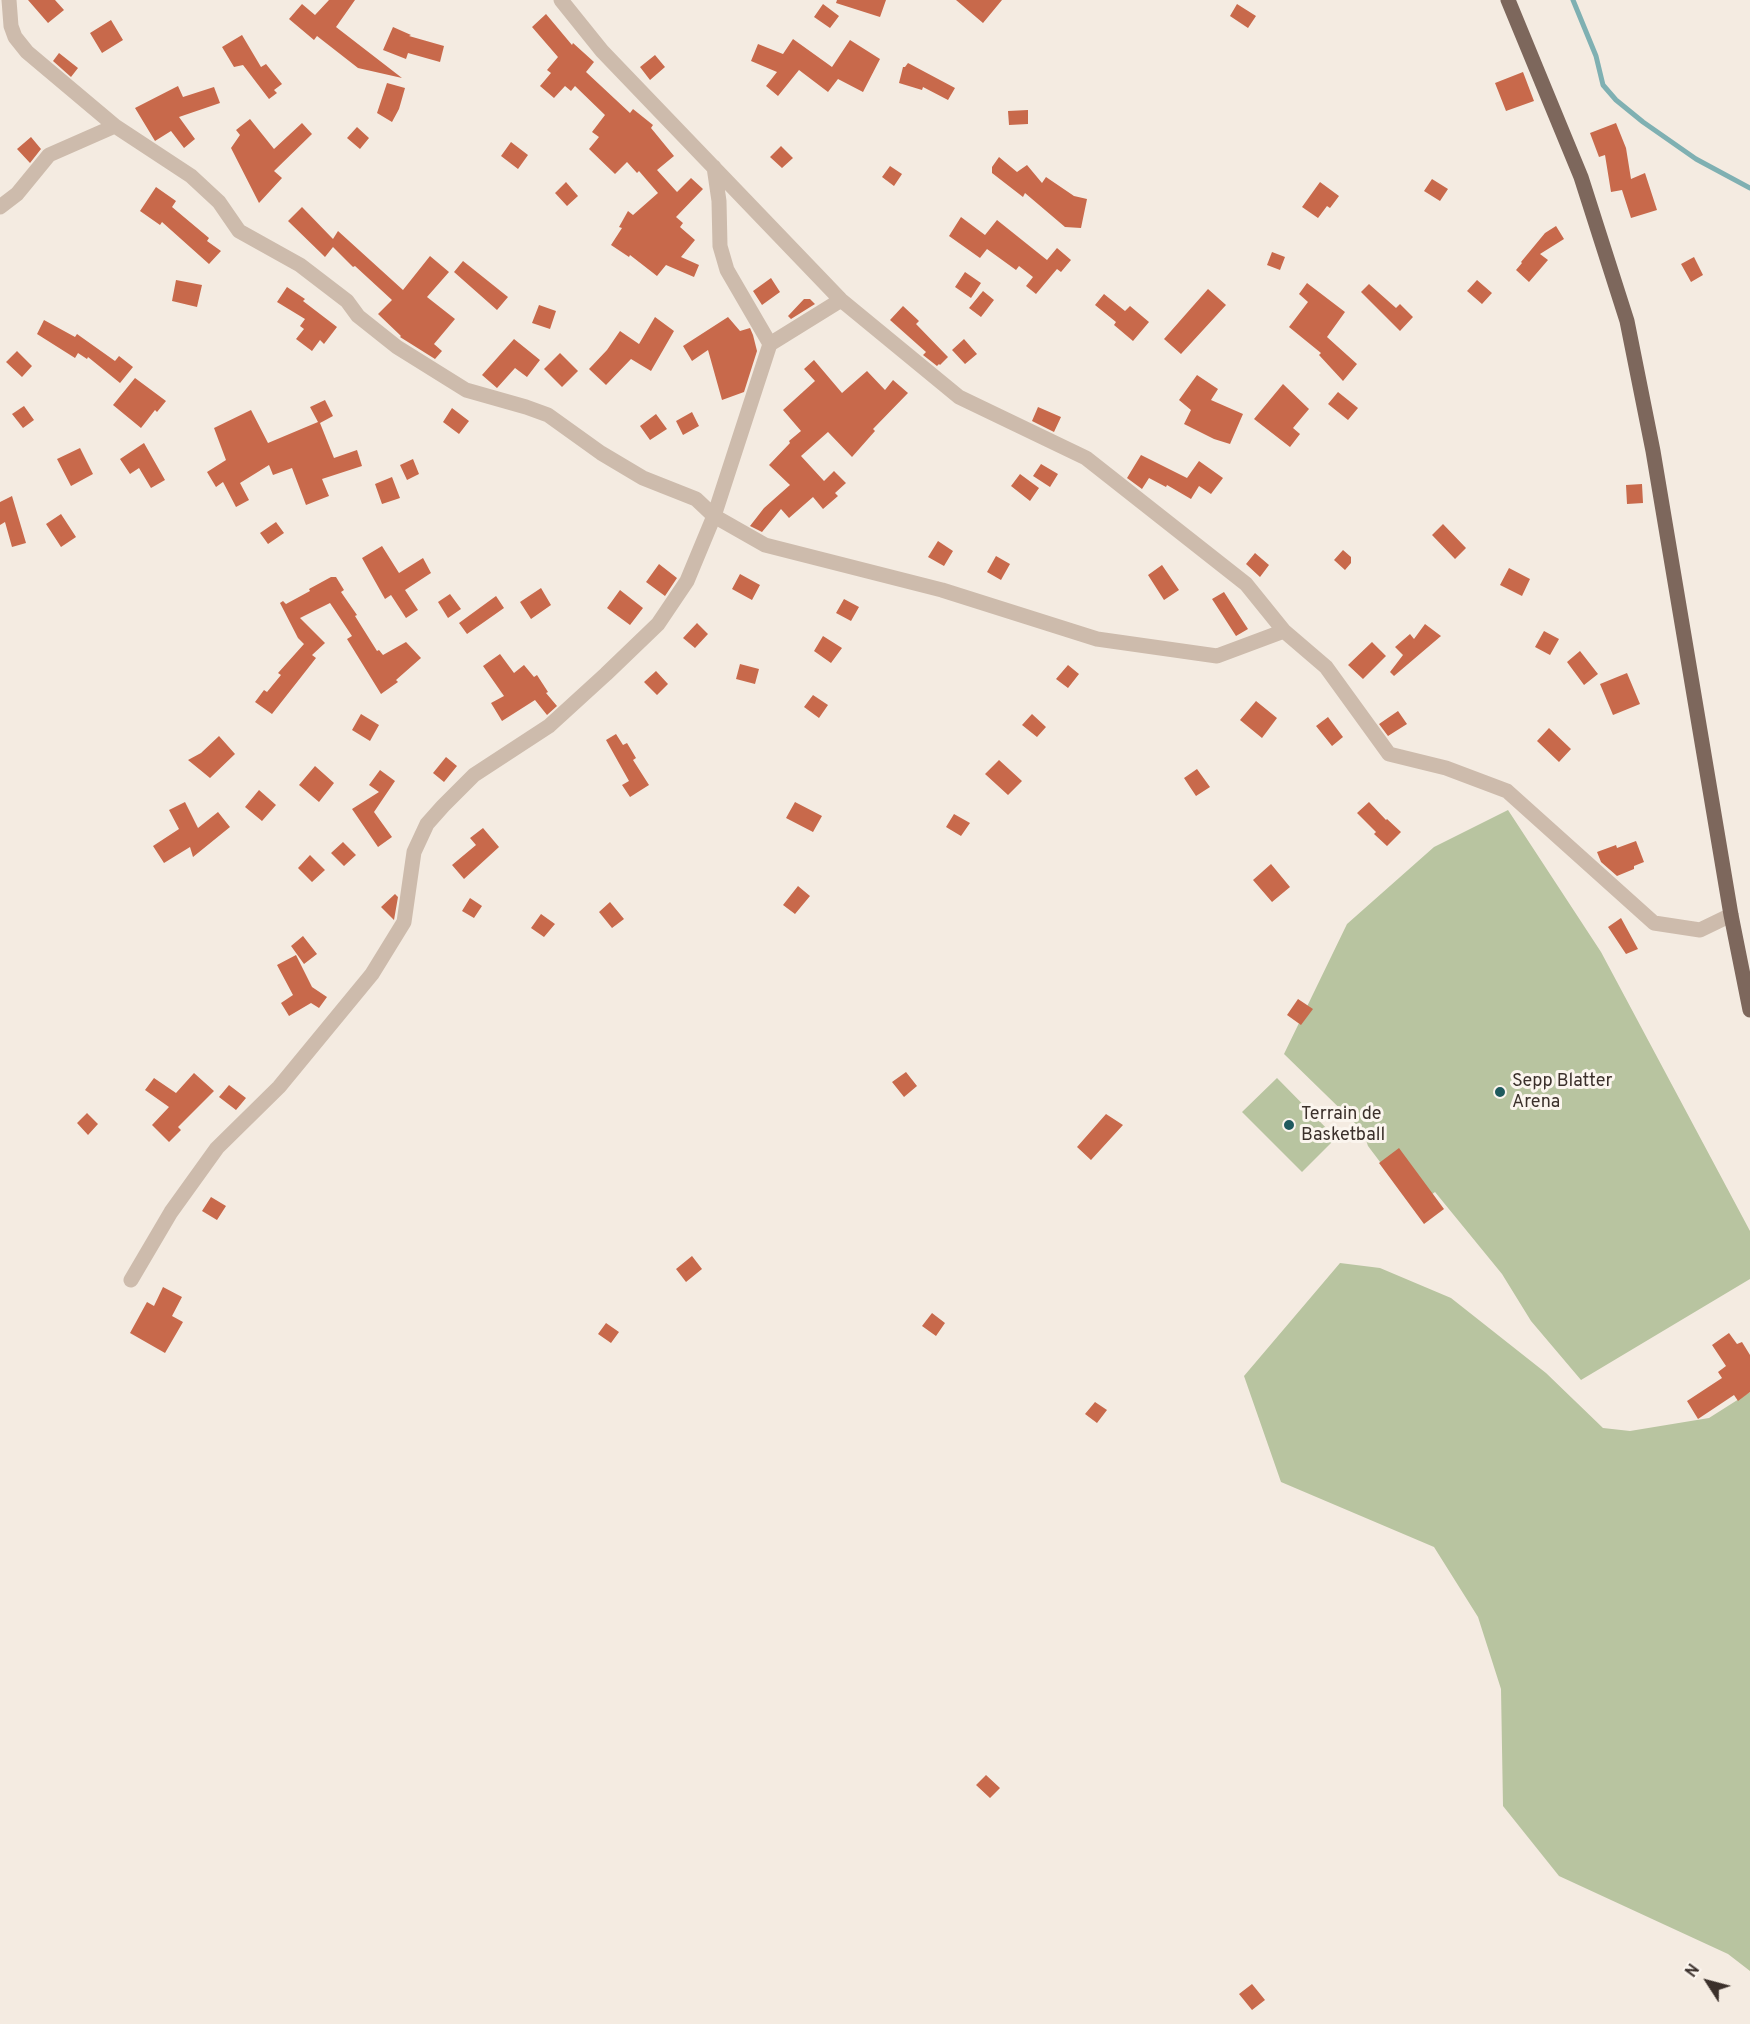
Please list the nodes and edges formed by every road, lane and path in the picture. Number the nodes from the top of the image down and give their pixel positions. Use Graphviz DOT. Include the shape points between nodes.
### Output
graph roads {
  1 [pos="9,0"];
  2 [pos="561,0"];
  3 [pos="1508,0"];
  4 [pos="115,126"];
  5 [pos="714,167"];
  6 [pos="0,207"];
  7 [pos="841,300"];
  8 [pos="770,344"];
  9 [pos="714,516"];
  10 [pos="1284,630"];
  11 [pos="1731,915"];
  12 [pos="1750,1010"];
  13 [pos="131,1280"];
  1 -- 4 [label="street" via="11,26 27,52"];
  2 -- 5 [label="street" via="602,51"];
  3 -- 11 [label="main road" via="1581,177 1627,321 1653,451"];
  4 -- 6 [label="street" via="49,155 17,194"];
  4 -- 9 [label="street" via="191,176 219,202 239,231 300,265 347,302 358,316 422,363 466,390 548,415 601,453 643,478 696,500"];
  5 -- 7 [label="street"];
  5 -- 8 [label="street" via="720,246 727,270"];
  7 -- 8 [label="street"];
  7 -- 10 [label="street" via="959,397 1086,459 1246,584"];
  8 -- 9 [label="street"];
  9 -- 10 [label="street" via="765,545 942,590 1097,639 1217,656"];
  9 -- 13 [label="street" via="687,580 658,624 549,726 474,775 427,825 414,852 404,922 372,974 279,1087 217,1148 171,1212"];
  10 -- 11 [label="street" via="1326,667 1389,754 1446,768 1507,791 1654,923 1700,930"];
  11 -- 12 [label="main road"];
}
